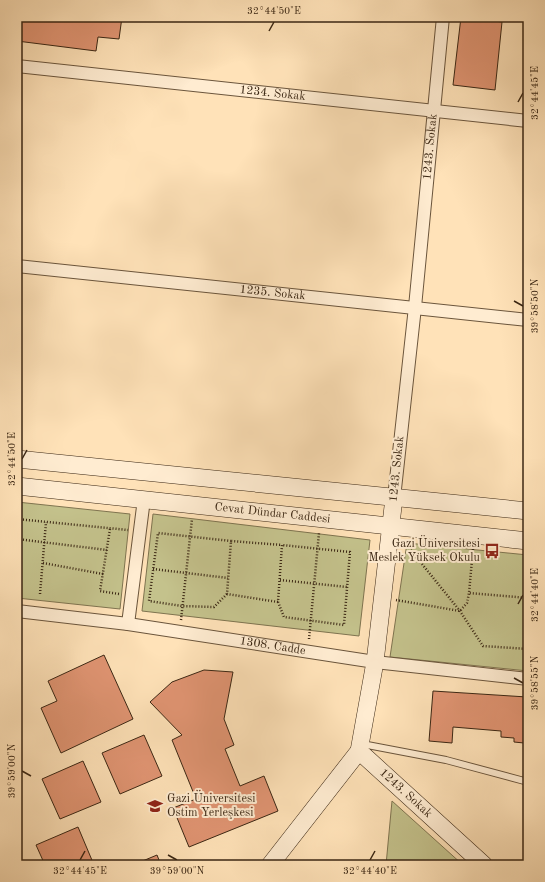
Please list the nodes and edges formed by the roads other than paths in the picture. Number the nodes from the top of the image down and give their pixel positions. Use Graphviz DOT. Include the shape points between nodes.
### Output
graph roads {
  1 [pos="443,17"];
  2 [pos="17,66"];
  3 [pos="434,111"];
  4 [pos="528,121"];
  5 [pos="17,266"];
  6 [pos="415,307"];
  7 [pos="528,320"];
  8 [pos="17,459"];
  9 [pos="17,486"];
  10 [pos="394,498"];
  11 [pos="144,499"];
  12 [pos="528,512"];
  13 [pos="390,526"];
  14 [pos="528,541"];
  15 [pos="17,611"];
  16 [pos="128,624"];
  17 [pos="375,662"];
  18 [pos="526,679"];
  19 [pos="360,747"];
  20 [pos="528,782"];
  21 [pos="270,865"];
  22 [pos="484,865"];
  1 -- 3 [label="street, 1243. Sokak"];
  2 -- 3 [label="street, 1234. Sokak"];
  3 -- 4 [label="street, 1234. Sokak"];
  3 -- 6 [label="street, 1243. Sokak"];
  5 -- 6 [label="street, 1235. Sokak"];
  6 -- 7 [label="street, 1235. Sokak"];
  6 -- 10 [label="street, 1243. Sokak"];
  8 -- 10 [label="street"];
  9 -- 11 [label="street, Cevat Dündar Caddesi"];
  10 -- 12 [label="street"];
  10 -- 13 [label="street, 1243. Sokak"];
  11 -- 13 [label="street, Cevat Dündar Caddesi"];
  11 -- 16 [label="street"];
  13 -- 14 [label="street, Cevat Dündar Caddesi"];
  13 -- 17 [label="street, 1243. Sokak"];
  15 -- 16 [label="street, 1308. Cadde"];
  16 -- 17 [label="street, 1308. Cadde"];
  17 -- 18 [label="street, 1308. Cadde"];
  17 -- 19 [label="street, 1243. Sokak"];
  19 -- 20 [label="lane" via="446,760"];
  19 -- 21 [label="street"];
  19 -- 22 [label="street, 1243. Sokak"];
}
